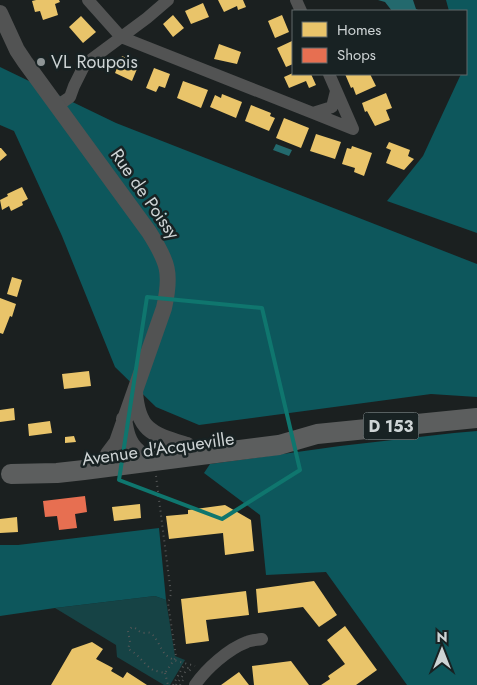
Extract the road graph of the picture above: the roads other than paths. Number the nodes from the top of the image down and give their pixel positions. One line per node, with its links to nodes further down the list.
1 (88, 0): 4 (street)
2 (168, 0): 4 (street)
3 (0, 13): 7 (street, Rue de Poissy)
4 (121, 38): 7 (street); 8 (street)
5 (328, 75): 6 (street)
6 (336, 91): 8 (street); 8 (street)
7 (57, 106): 9 (street, Rue de Poissy)
8 (314, 113)
9 (135, 392): 11 (street, Rue de Poissy); 12 (street)
10 (477, 418): 13 (main road, D 153)
11 (124, 419): 15 (street, Rue de Poissy); 16 (street)
12 (146, 427): 14 (street); 16 (street)
13 (317, 434): 14 (main road, Avenue d'Acqueville / D 153); 16 (main road, D 153)
14 (187, 445): 16 (main road, Avenue d'Acqueville / D 153)
15 (108, 454): 16 (main road, Avenue d'Acqueville / D 153); 17 (main road, Avenue d'Acqueville / D 153)
16 (148, 462): 17 (main road, D 153)
17 (5, 474)
18 (262, 639): 19 (street)
19 (195, 685)

